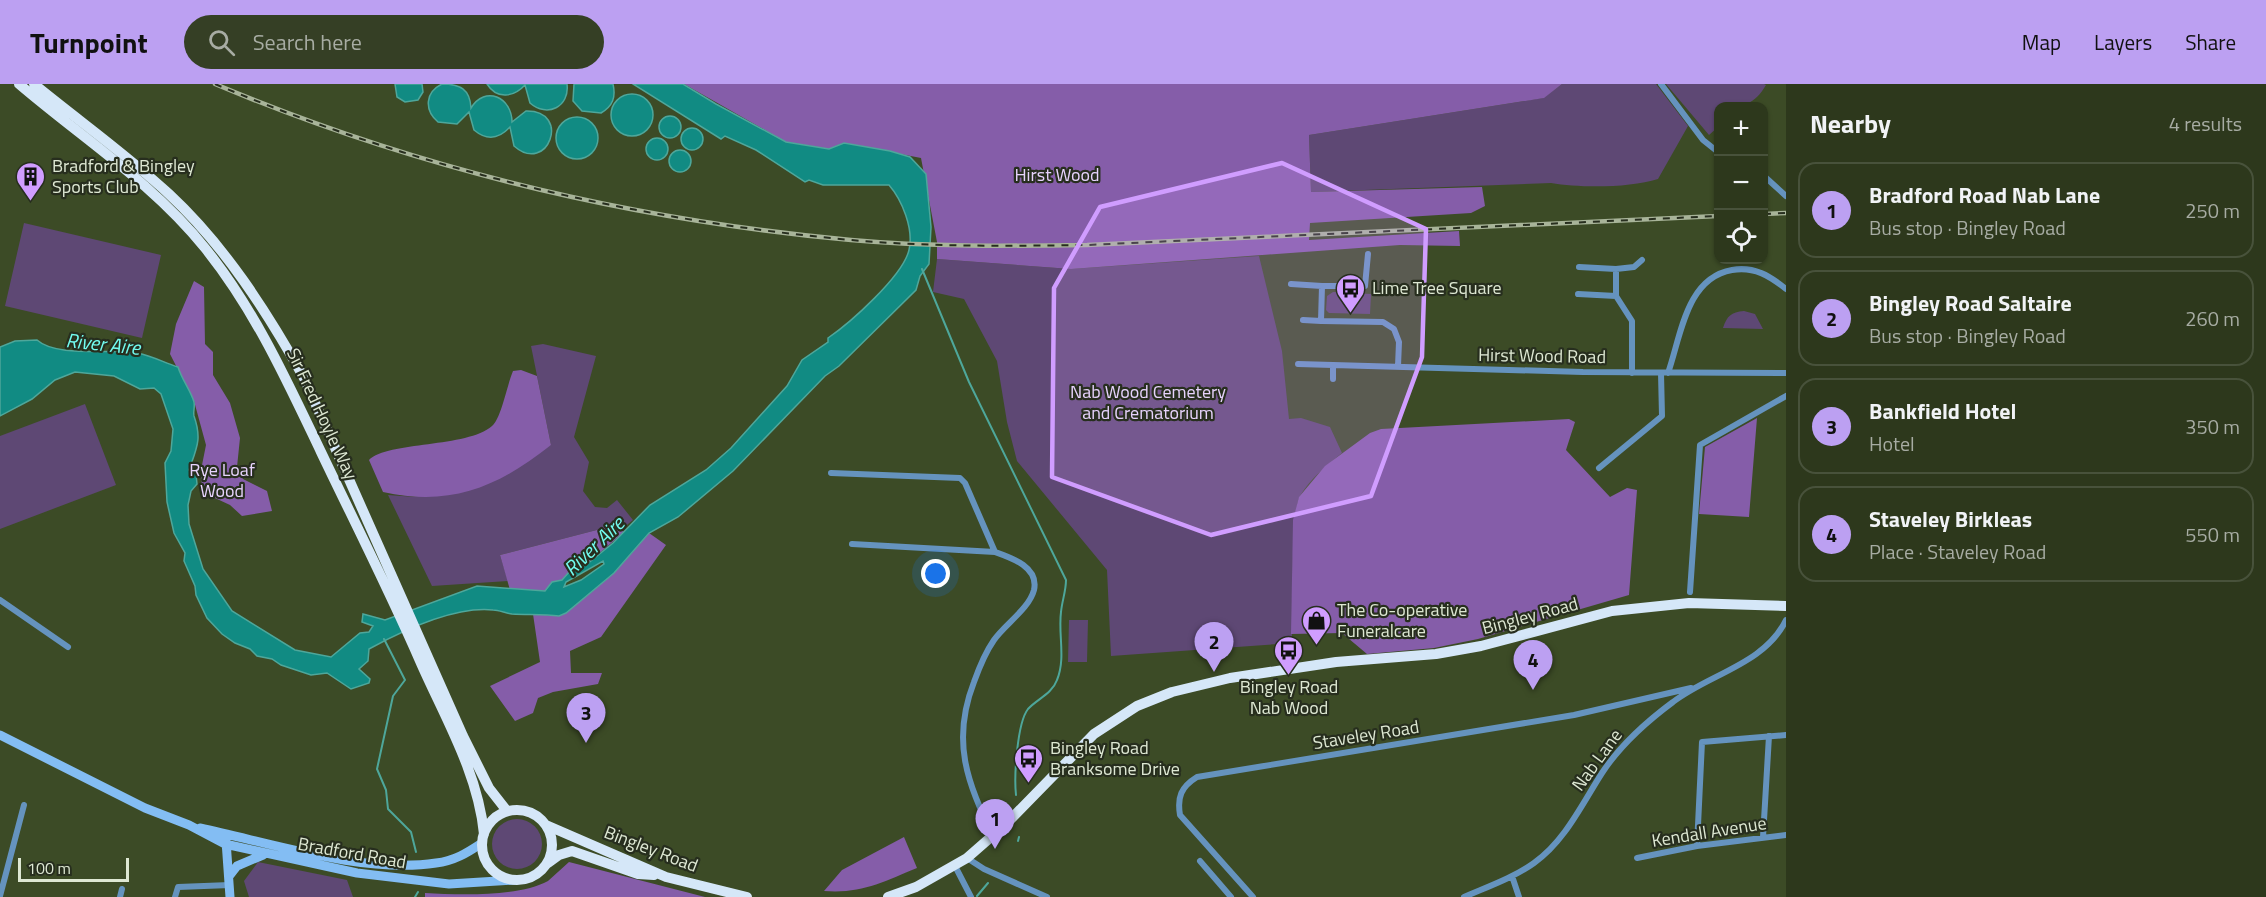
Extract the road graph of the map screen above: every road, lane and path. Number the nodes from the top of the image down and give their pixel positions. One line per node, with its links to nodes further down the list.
1 (19, 84): 39 (highway, Sir Fred Hoyle Way)
2 (34, 84): 39 (highway, Sir Fred Hoyle Way)
3 (1661, 84): 4 (street)
4 (1714, 148)
5 (1768, 180): 6 (street)
6 (1786, 196)
7 (1368, 254): 12 (street)
8 (1641, 260): 10 (street)
9 (1579, 267): 10 (street)
10 (1616, 269): 15 (street)
11 (1291, 284): 12 (street)
12 (1322, 286): 17 (street)
13 (1786, 289): 22 (street)
14 (1578, 294): 15 (street)
15 (1616, 296): 21 (street)
16 (1303, 320): 17 (street)
17 (1321, 321): 20 (street)
18 (1298, 364): 19 (street, Hirst Wood Road)
19 (1333, 366): 20 (street, Hirst Wood Road); 24 (street)
20 (1398, 366): 21 (street, Hirst Wood Road)
21 (1632, 373): 22 (street, Hirst Wood Road)
22 (1664, 373): 23 (street, Hirst Wood Road); 26 (street)
23 (1786, 373)
24 (1333, 379)
25 (1786, 396): 30 (street)
26 (1599, 468)
27 (831, 473): 29 (street)
28 (852, 544): 29 (street)
29 (995, 552): 46 (street)
30 (1690, 592)
31 (0, 600): 34 (street)
32 (1786, 606): 46 (highway, Bingley Road)
33 (1786, 620): 35 (street, Nab Lane)
34 (68, 647)
35 (1691, 688): 60 (street, Nab Lane); 74 (street, Staveley Road)
36 (0, 735): 42 (main road, Bradford Road)
37 (1786, 735): 38 (street)
38 (1769, 736): 47 (street); 50 (street)
39 (459, 738): 41 (highway, Sir Fred Hoyle Way); 48 (highway, Sir Fred Hoyle Way)
40 (24, 805): 65 (street)
41 (507, 811): 43 (highway); 48 (highway)
42 (189, 825): 44 (main road, Bradford Road); 49 (main road, Bradford Road)
43 (546, 825): 56 (highway); 61 (highway, Bingley Road)
44 (233, 834): 48 (main road, Bradford Road); 49 (main road); 51 (main road)
45 (1786, 835): 47 (street, Kendall Avenue)
46 (993, 837): 53 (highway, Bingley Road)
47 (1763, 837): 50 (street, Kendall Avenue)
48 (483, 838): 62 (highway)
49 (225, 844): 51 (main road, Bradford Road); 59 (main road)
50 (1697, 846): 54 (street, Kendall Avenue)
51 (238, 848): 52 (main road, Bradford Road); 57 (main road)
52 (266, 854): 57 (main road); 62 (main road, Bradford Road)
53 (968, 858): 58 (highway, Bingley Road); 72 (street)
54 (1637, 858)
55 (1200, 861): 73 (street)
56 (545, 865): 61 (highway); 62 (highway)
57 (237, 866): 59 (main road)
58 (955, 866): 70 (highway, Bingley Road); 71 (street)
59 (230, 875): 63 (main road)
60 (1512, 876): 75 (street, Nab Lane); 76 (street)
61 (666, 877): 69 (highway, Bingley Road)
62 (515, 880)
63 (230, 885): 67 (street); 68 (main road)
64 (122, 889): 66 (street)
65 (0, 896)
66 (120, 897)
67 (175, 897)
68 (230, 897)
69 (747, 897)
70 (888, 897)
71 (971, 897)
72 (1047, 897)
73 (1231, 897)
74 (1253, 897)
75 (1464, 897)
76 (1519, 897)

